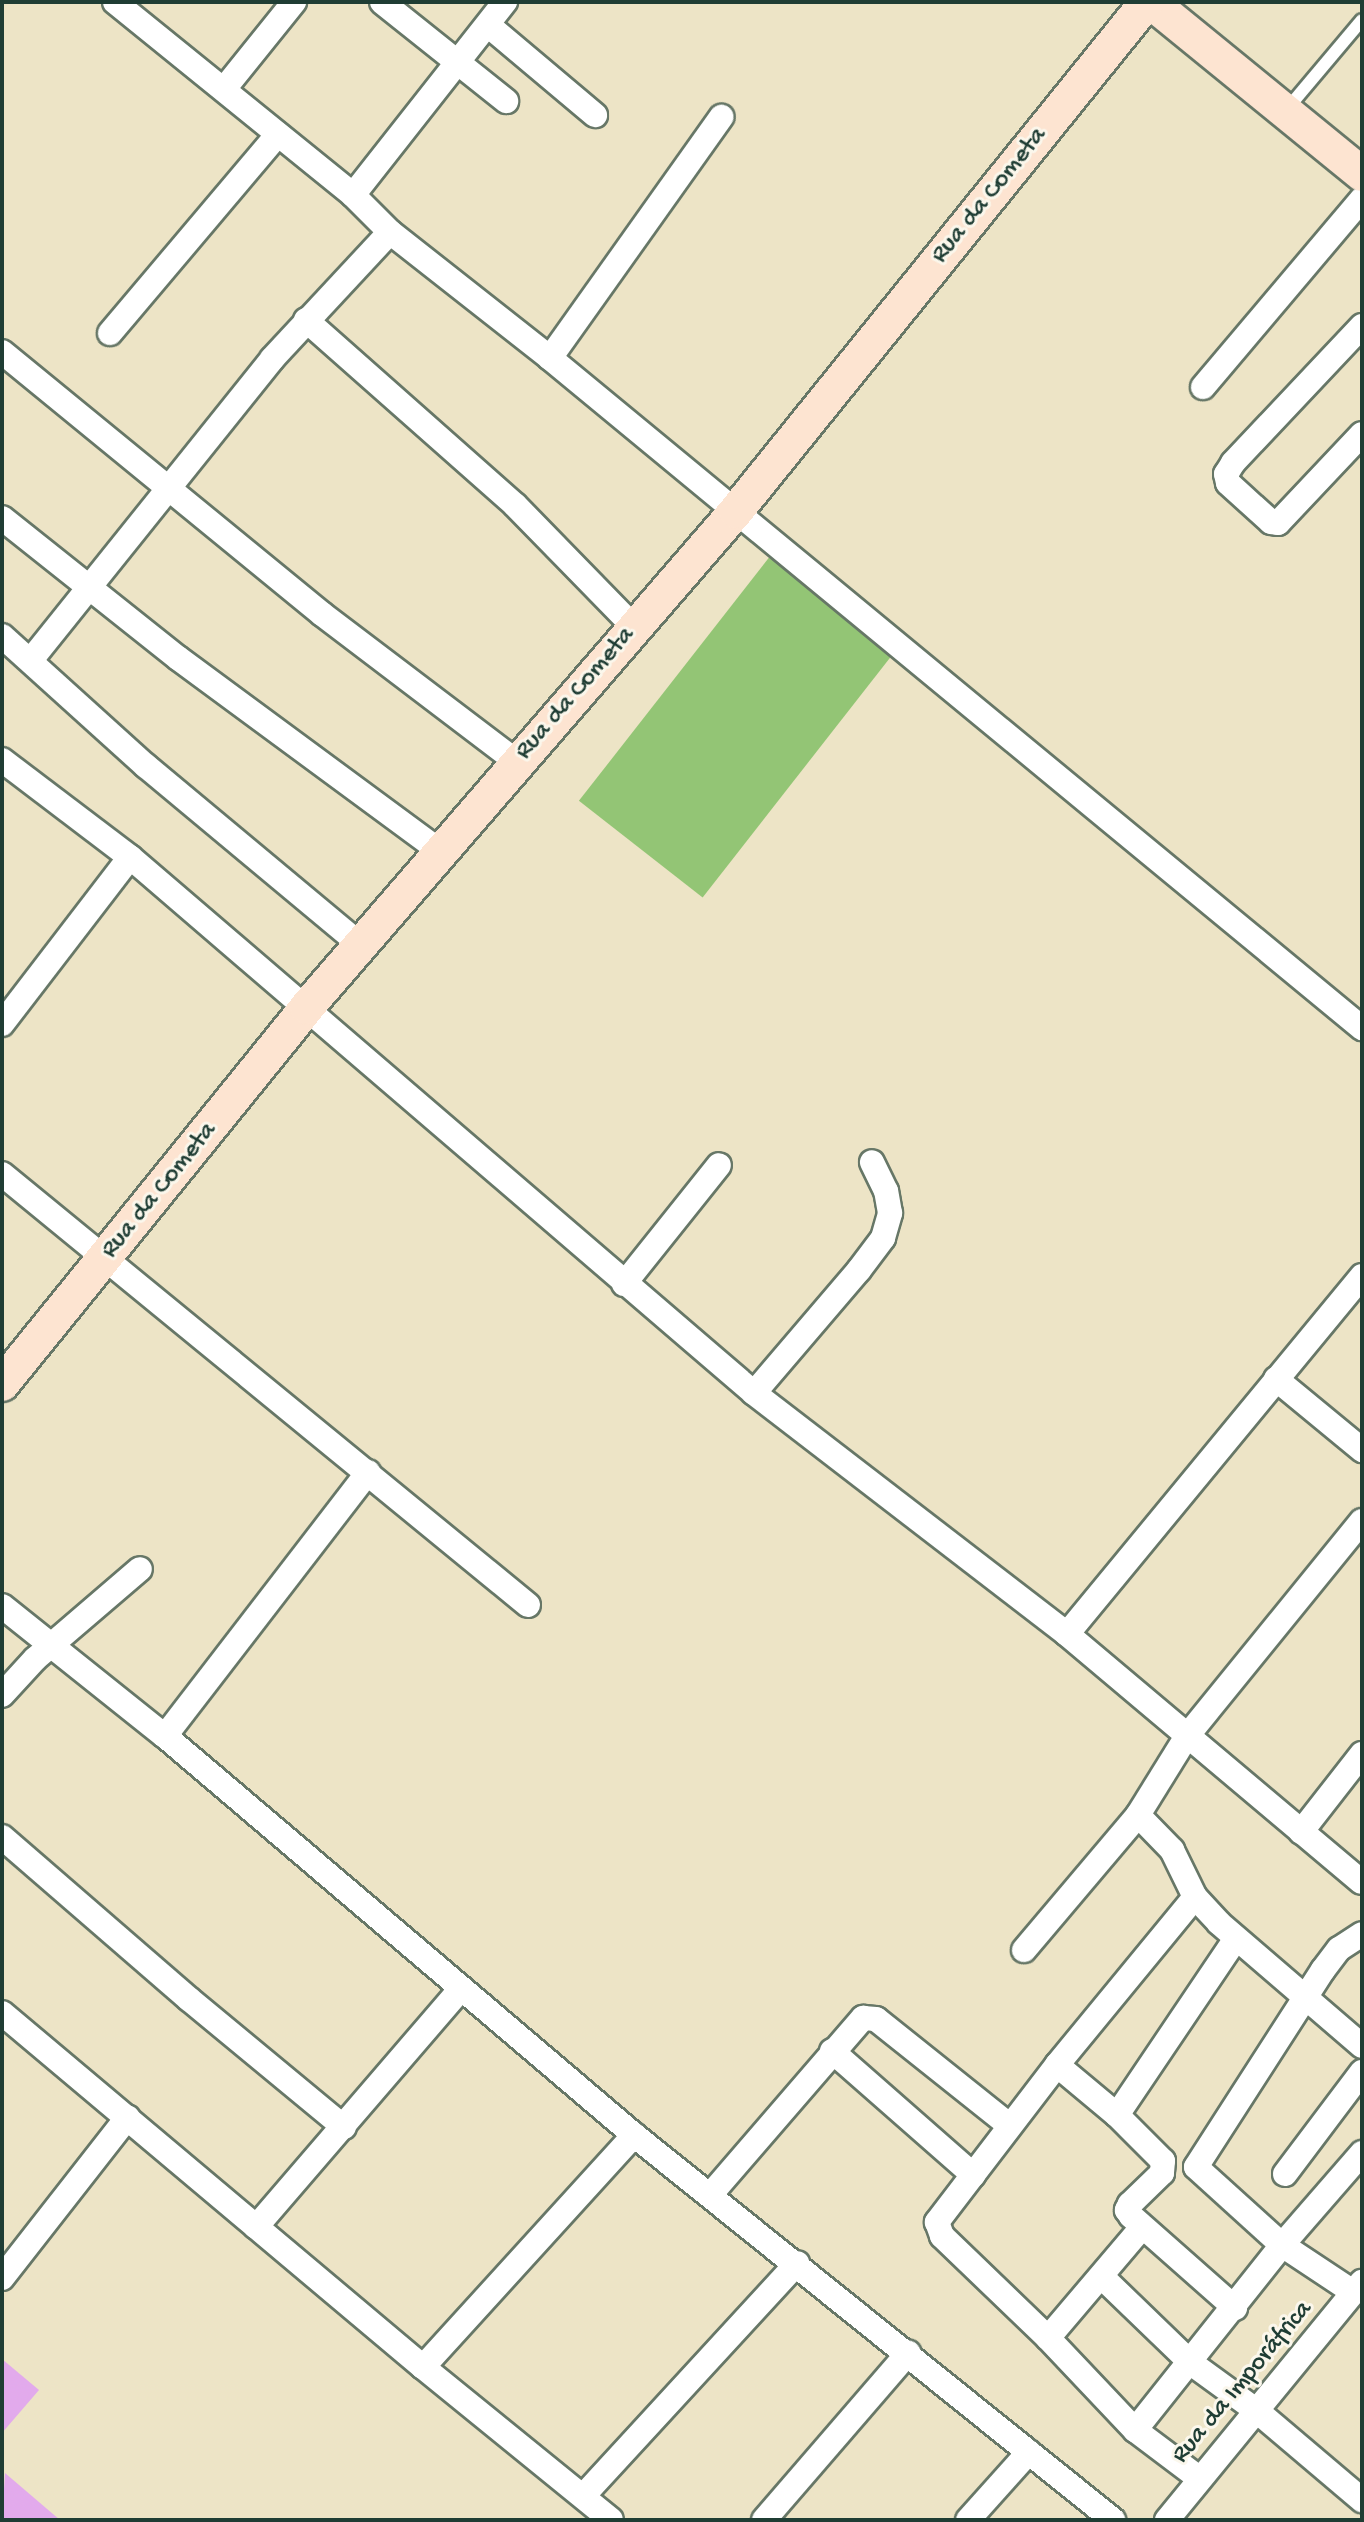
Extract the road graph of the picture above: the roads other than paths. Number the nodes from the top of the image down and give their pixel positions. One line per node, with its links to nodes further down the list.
1 (115, 2): 9 (street)
2 (294, 2): 9 (street)
3 (382, 2): 8 (street)
4 (505, 2): 7 (street)
5 (1149, 2): 11 (street); 27 (street, Rua da Cometa)
6 (1362, 20): 11 (lane)
7 (488, 25): 8 (street); 12 (street)
8 (456, 63): 10 (street); 16 (street)
9 (224, 89): 14 (street)
10 (506, 101)
11 (1285, 111): 15 (street)
12 (595, 115)
13 (721, 117): 23 (street)
14 (278, 134): 16 (street); 21 (street)
15 (1362, 174)
16 (353, 195): 18 (street)
17 (1362, 199): 24 (street)
18 (390, 232): 19 (street); 23 (street)
19 (306, 320): 26 (street); 30 (street)
20 (1362, 326): 25 (street)
21 (110, 333)
22 (2, 352): 26 (street)
23 (550, 358): 27 (street)
24 (1203, 387)
25 (1362, 434)
26 (169, 488): 29 (street); 34 (street)
27 (736, 511): 30 (street, Rua da Cometa); 40 (street)
28 (2, 518): 29 (street)
29 (91, 587): 32 (street); 35 (street)
30 (635, 628): 34 (street, Rua da Cometa)
31 (2, 636): 32 (street)
32 (31, 660): 37 (street)
33 (2, 760): 36 (street)
34 (517, 762): 35 (street, Rua da Cometa)
35 (440, 851): 37 (street, Rua da Cometa)
36 (130, 857): 38 (street); 39 (street)
37 (361, 945): 38 (street, Rua da Cometa)
38 (307, 1007): 44 (street, Rua da Cometa); 46 (street)
39 (2, 1024)
40 (1362, 1028)
41 (872, 1162): 49 (street)
42 (719, 1165): 46 (street)
43 (2, 1174): 44 (street)
44 (107, 1258): 48 (street, Rua da Cometa); 51 (street)
45 (1362, 1276): 47 (street)
46 (624, 1284): 49 (street)
47 (1276, 1379): 50 (street); 56 (street)
48 (2, 1384)
49 (754, 1393): 56 (street)
50 (1362, 1450)
51 (368, 1472): 54 (street); 59 (street)
52 (1362, 1521): 60 (street)
53 (140, 1569): 57 (street)
54 (528, 1605)
55 (2, 1606): 57 (street)
56 (1067, 1634): 60 (street)
57 (52, 1645): 58 (street); 59 (street)
58 (2, 1695)
59 (165, 1736): 70 (street)
60 (1187, 1736): 62 (street); 63 (street)
61 (1362, 1754): 63 (street)
62 (1138, 1815): 66 (street); 69 (street)
63 (1301, 1832): 65 (street)
64 (2, 1837): 80 (street)
65 (1362, 1882)
66 (1195, 1897): 68 (street); 75 (street)
67 (1362, 1934): 71 (street)
68 (1235, 1940): 71 (street); 77 (street)
69 (1024, 1950)
70 (461, 1989): 80 (street); 81 (street)
71 (1305, 1999): 73 (street); 88 (street)
72 (2, 2013): 78 (street)
73 (1362, 2046)
74 (832, 2051): 79 (street); 84 (street); 85 (street)
75 (1057, 2065): 77 (street); 79 (street)
76 (1362, 2072): 83 (street)
77 (1117, 2115): 87 (street)
78 (128, 2117): 86 (street); 91 (street)
79 (1010, 2126): 84 (street)
80 (344, 2127): 86 (street)
81 (634, 2135): 85 (street); 97 (street)
82 (1362, 2153): 88 (street)
83 (1285, 2174)
84 (973, 2175): 94 (street)
85 (711, 2194): 89 (street)
86 (256, 2227): 97 (street)
87 (1142, 2227): 90 (street); 93 (street)
88 (1282, 2245): 92 (street); 93 (street)
89 (797, 2263): 95 (street); 102 (street)
90 (1102, 2277): 94 (street); 96 (street)
91 (2, 2278)
92 (1358, 2287): 98 (street, Rua da Imporáfrica)
93 (1235, 2308): 96 (street)
94 (1048, 2338): 99 (street)
95 (908, 2353): 100 (street); 105 (street)
96 (1191, 2363): 98 (street); 99 (street)
97 (423, 2367): 102 (street)
98 (1257, 2411): 101 (street, Rua da Imporáfrica); 103 (street)
99 (1135, 2430): 101 (street)
100 (1029, 2452): 106 (street); 107 (street)
101 (1199, 2478): 108 (street, Rua da Imporáfrica)
102 (584, 2495): 104 (street)
103 (1362, 2500)
104 (611, 2520)
105 (764, 2520)
106 (968, 2520)
107 (1113, 2520)
108 (1167, 2520)

